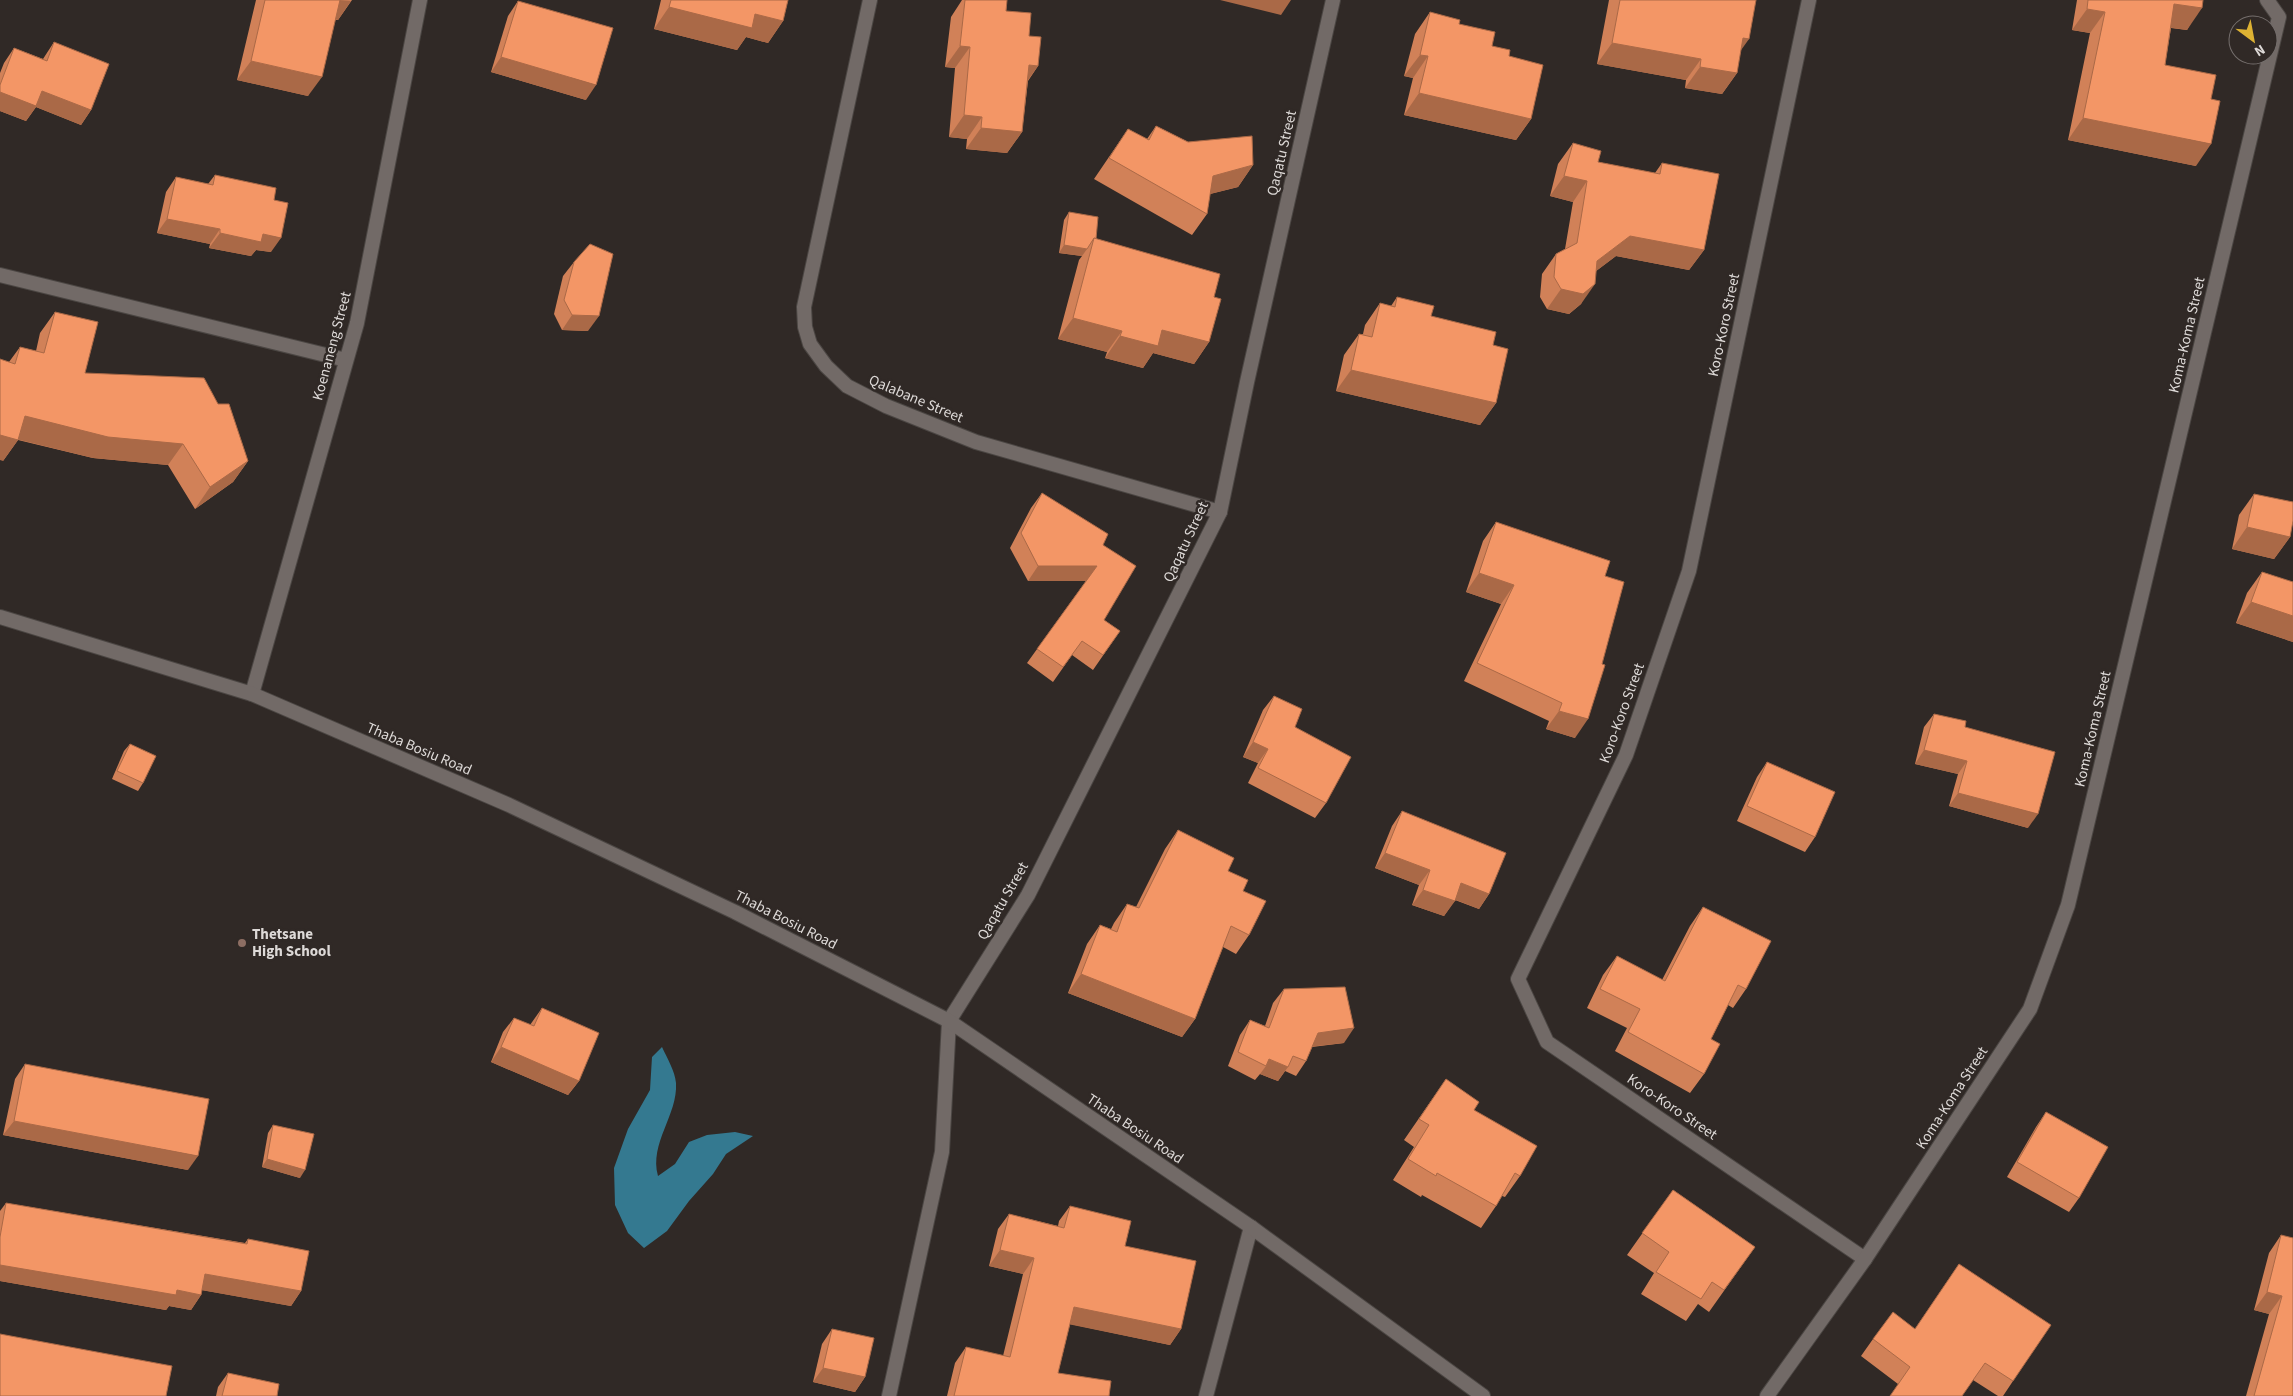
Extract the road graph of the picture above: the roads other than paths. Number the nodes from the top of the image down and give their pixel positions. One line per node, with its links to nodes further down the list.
1 (420, 0): 7 (street, Koenaneng Street)
2 (870, 0): 8 (street, Qalabane Street)
3 (1333, 0): 8 (street, Qaqatu Street)
4 (1809, 0): 13 (street, Koro-Koro Street)
5 (2267, 0): 13 (street, Koma-Koma Street)
6 (0, 275): 7 (street)
7 (346, 360): 10 (street, Koenaneng Street)
8 (1220, 512): 11 (street, Qaqatu Street)
9 (0, 617): 10 (street, Thaba Bosiu Road)
10 (252, 694): 11 (street, Thaba Bosiu Road)
11 (949, 1021): 12 (street, Thaba Bosiu Road); 14 (street)
12 (1251, 1228): 15 (street); 16 (street, Thaba Bosiu Road)
13 (1865, 1259): 17 (street, Koma-Koma Street)
14 (889, 1396)
15 (1206, 1396)
16 (1483, 1396)
17 (1767, 1396)

